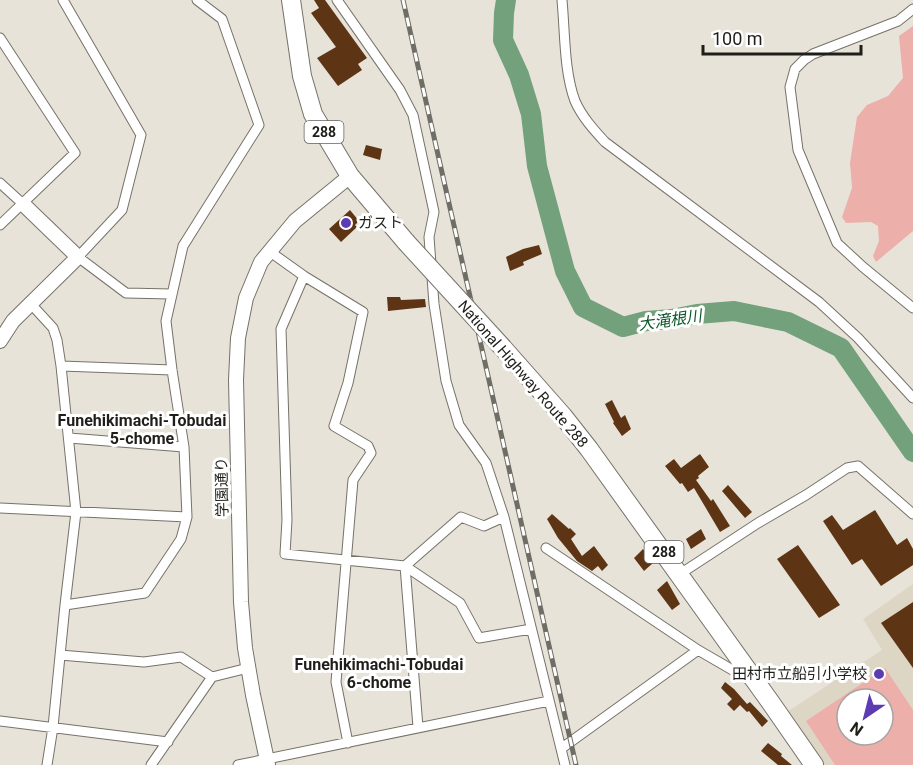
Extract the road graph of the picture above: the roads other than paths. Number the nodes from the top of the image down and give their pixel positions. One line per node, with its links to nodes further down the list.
1 (63, 0): 13 (street)
2 (197, 0): 15 (street)
3 (291, 0): 8 (highway, National Highway Route 288 / 288)
4 (337, 0): 28 (street)
5 (562, 0): 21 (street)
6 (913, 9): 17 (street)
7 (0, 38): 10 (street)
8 (350, 176): 12 (street, 学園通り); 32 (highway, National Highway Route 288 / 288, bridge)
9 (0, 183): 10 (street)
10 (22, 204): 11 (street); 13 (street)
11 (0, 225)
12 (269, 251): 14 (street); 37 (street, 学園通り)
13 (78, 257): 15 (street); 16 (street)
14 (304, 276): 30 (street); 30 (street)
15 (171, 294): 20 (street)
16 (31, 304): 18 (street); 19 (street)
17 (913, 308)
18 (0, 342)
19 (61, 366): 20 (street); 22 (street)
20 (172, 370): 23 (street)
21 (913, 398)
22 (69, 438): 23 (street); 25 (street)
23 (184, 447): 27 (street)
24 (0, 508): 25 (street)
25 (76, 512): 27 (street); 33 (street)
26 (913, 514): 32 (street)
27 (187, 517): 33 (street)
28 (504, 517): 31 (street); 34 (street)
29 (546, 548): 35 (street)
30 (346, 559): 31 (street); 45 (street)
31 (405, 566): 34 (street); 43 (street)
32 (680, 574): 39 (highway, National Highway Route 288 / 288)
33 (64, 605): 36 (street)
34 (531, 629): 40 (street)
35 (698, 650): 39 (street); 46 (street)
36 (60, 655): 38 (street); 42 (street)
37 (248, 668): 38 (street); 47 (street, 学園通り)
38 (212, 677): 44 (street)
39 (759, 685): 52 (highway, National Highway Route 288 / 288)
40 (549, 701): 43 (street); 46 (street)
41 (0, 721): 42 (street)
42 (53, 727): 44 (street); 48 (street)
43 (418, 727): 45 (street)
44 (168, 742): 49 (street)
45 (348, 742): 47 (street)
46 (562, 748): 51 (street)
47 (268, 762): 50 (street)
48 (47, 765)
49 (151, 765)
50 (238, 765)
51 (565, 765)
52 (814, 765)

